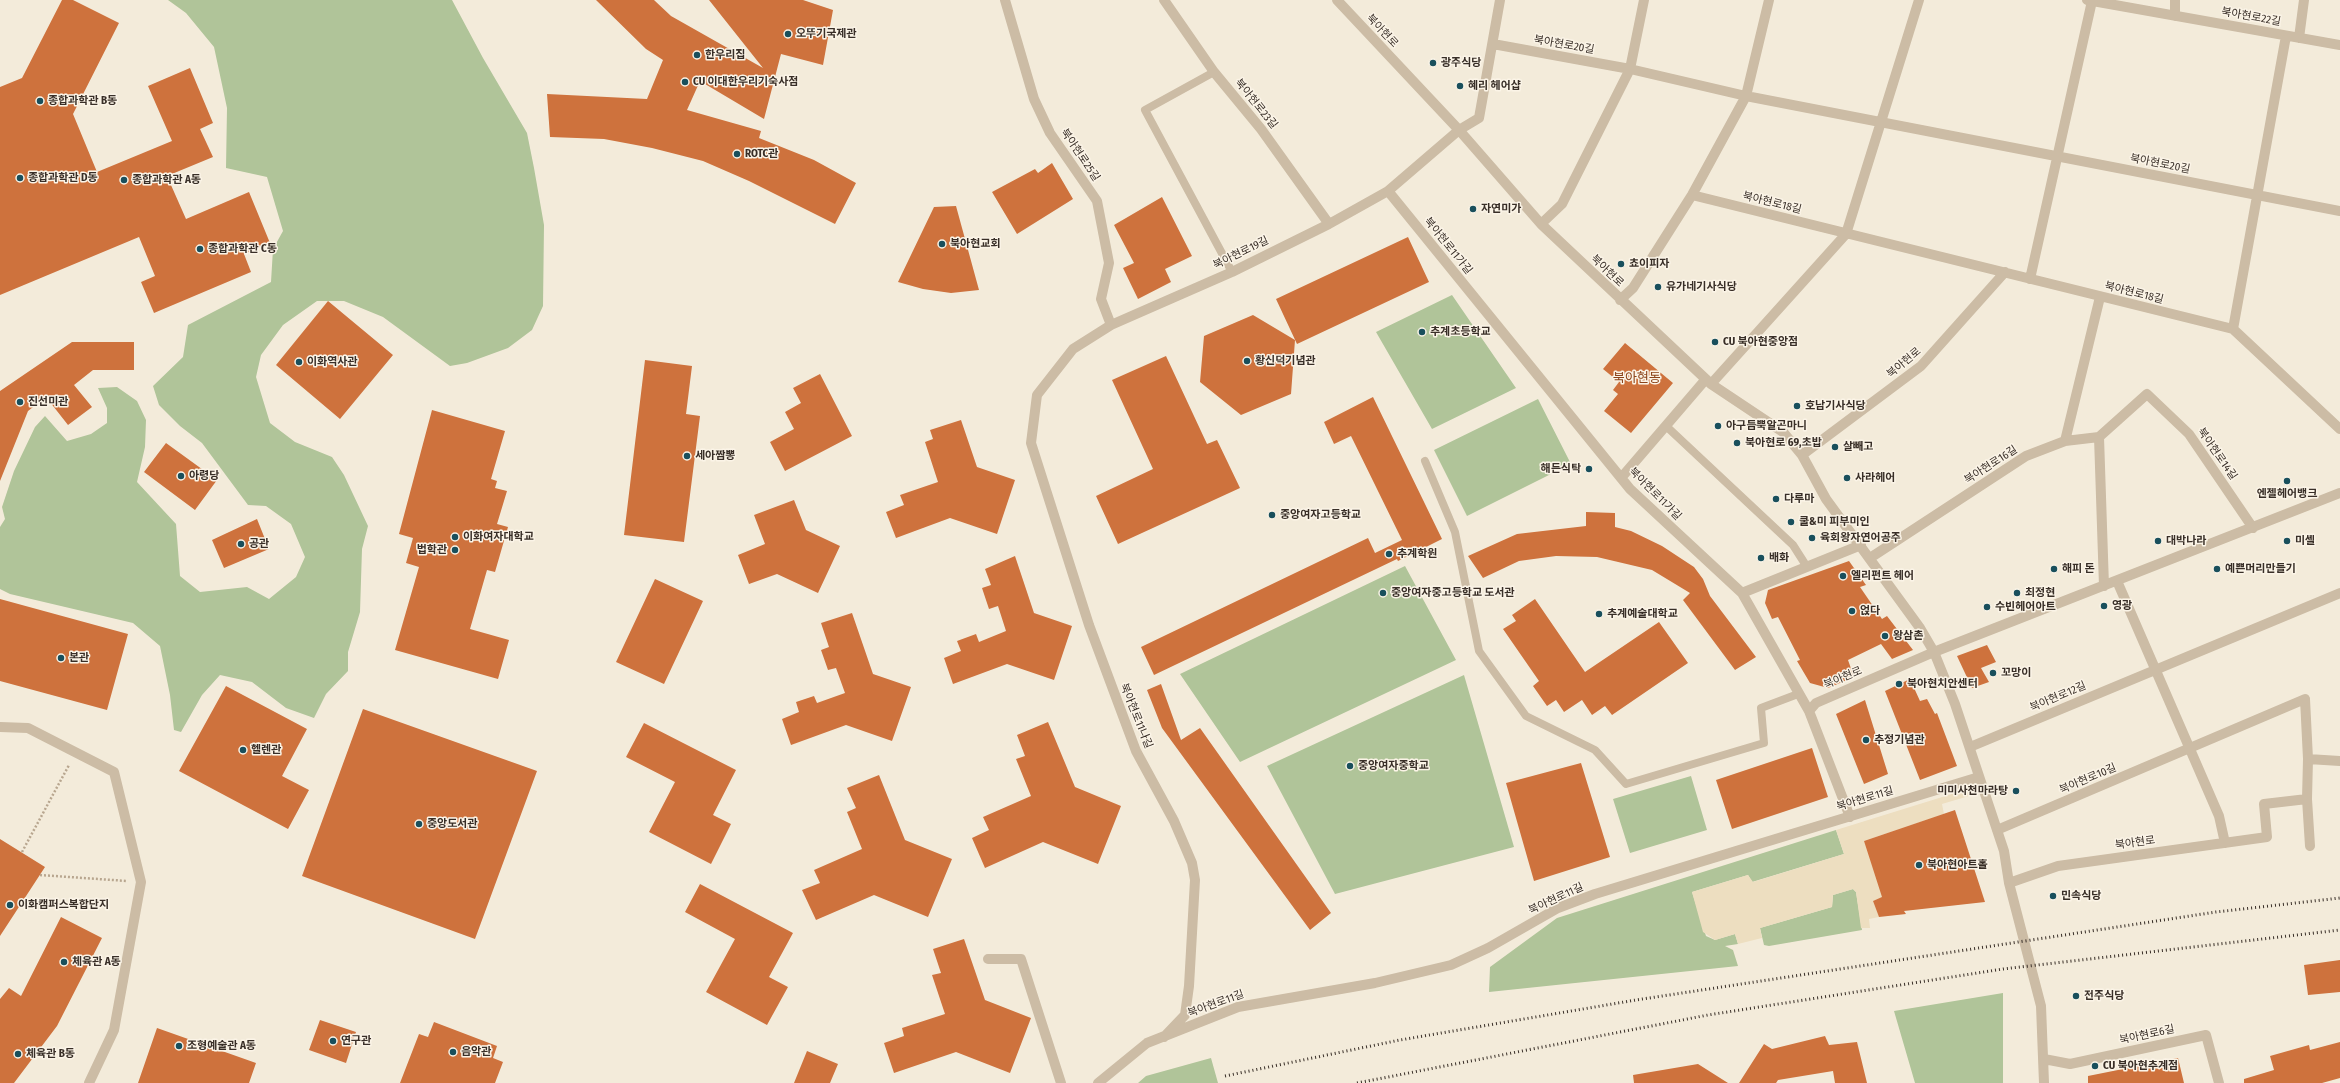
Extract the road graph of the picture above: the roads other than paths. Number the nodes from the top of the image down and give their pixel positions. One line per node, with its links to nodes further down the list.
1 (1005, 0): 34 (street, 북아현로25길)
2 (1164, 0): 17 (street, 북아현로23길)
3 (1337, 0): 20 (street, 북아현로)
4 (1500, 0): 14 (street)
5 (1644, 0): 16 (street)
6 (1769, 0): 18 (street)
7 (1919, 0): 19 (street)
8 (2089, 0): 11 (street, 북아현로22길); 21 (street)
9 (2175, 0): 11 (street)
10 (2304, 0): 13 (street)
11 (2175, 16): 12 (street, 북아현로22길)
12 (2286, 36): 13 (street, 북아현로22길); 24 (street)
13 (2299, 38): 15 (street, 북아현로22길)
14 (1493, 44): 16 (street, 북아현로20길); 20 (street)
15 (2340, 45)
16 (1630, 69): 18 (street, 북아현로20길); 27 (street)
17 (1214, 72): 26 (street, 북아현로23길); 29 (lane)
18 (1746, 96): 19 (street, 북아현로20길); 23 (street)
19 (1881, 122): 21 (street, 북아현로20길); 28 (street)
20 (1459, 130): 22 (street, 북아현로19길); 27 (street, 북아현로)
21 (2057, 156): 24 (street, 북아현로20길); 31 (street)
22 (1388, 191): 26 (street, 북아현로19길); 44 (street, 북아현로11가길)
23 (1692, 195): 28 (street, 북아현로18길); 33 (street)
24 (2258, 195): 25 (street, 북아현로20길); 35 (street)
25 (2340, 211)
26 (1329, 224): 29 (street, 북아현로19길)
27 (1541, 224): 33 (street, 북아현로)
28 (1846, 234): 30 (street, 북아현로18길); 36 (street)
29 (1232, 272): 34 (street, 북아현로19길)
30 (2005, 272): 31 (street, 북아현로18길); 42 (street, 북아현로)
31 (2030, 279): 32 (street, 북아현로18길)
32 (2100, 297): 35 (street, 북아현로18길); 41 (street)
33 (1620, 300): 36 (street, 북아현로)
34 (1111, 325): 37 (street, 북아현로19길)
35 (2233, 329): 39 (street, 북아현로18길)
36 (1708, 381): 38 (street); 42 (street, 북아현로)
37 (1037, 395): 71 (street, 북아현로11나길)
38 (1666, 426): 44 (street); 49 (lane)
39 (2340, 429)
40 (2099, 437): 41 (street); 46 (street, 북아현로14길); 51 (street)
41 (2065, 441): 48 (street, 북아현로16길)
42 (1802, 455): 47 (street, 북아현로)
43 (1425, 461): 56 (lane)
44 (1621, 478): 52 (street, 북아현로11가길)
45 (2340, 493): 46 (street)
46 (2253, 528): 50 (street)
47 (1861, 545): 48 (street, 북아현로); 49 (street)
48 (1870, 558): 54 (street, 북아현로)
49 (1807, 567): 52 (street)
50 (2117, 581): 51 (street); 55 (street)
51 (2104, 586): 54 (street)
52 (1742, 593): 56 (street, 북아현로11가길)
53 (2340, 593): 55 (street, 북아현로12길)
54 (1934, 652): 57 (street, 북아현로); 59 (street, 북아현로)
55 (2156, 670): 59 (street, 북아현로12길); 60 (street)
56 (1798, 694): 57 (street, 북아현로11가길)
57 (1809, 711): 65 (street, 북아현로11가길)
58 (0, 727): 73 (street)
59 (1970, 747): 63 (street, 북아현로)
60 (2188, 749): 61 (street, 북아현로10길); 66 (street, 북아현로10길); 67 (street)
61 (2308, 758): 62 (street); 64 (street, 북아현로10길)
62 (2340, 761)
63 (1978, 777): 65 (street, 북아현로11길); 66 (street, 북아현로)
64 (2307, 799): 67 (street, 북아현로); 68 (street, 북아현로10길)
65 (1850, 817): 71 (street, 북아현로11길)
66 (1997, 830): 69 (street, 북아현로)
67 (2225, 843): 69 (street, 북아현로)
68 (2310, 846)
69 (2009, 883): 72 (street, 북아현로)
70 (988, 959): 74 (street)
71 (1164, 1037): 75 (street, 북아현로11길)
72 (2044, 1059): 76 (street, 북아현로); 77 (street, 북아현로6길)
73 (89, 1083)
74 (1061, 1083)
75 (1098, 1083)
76 (2044, 1083)
77 (2219, 1083)

